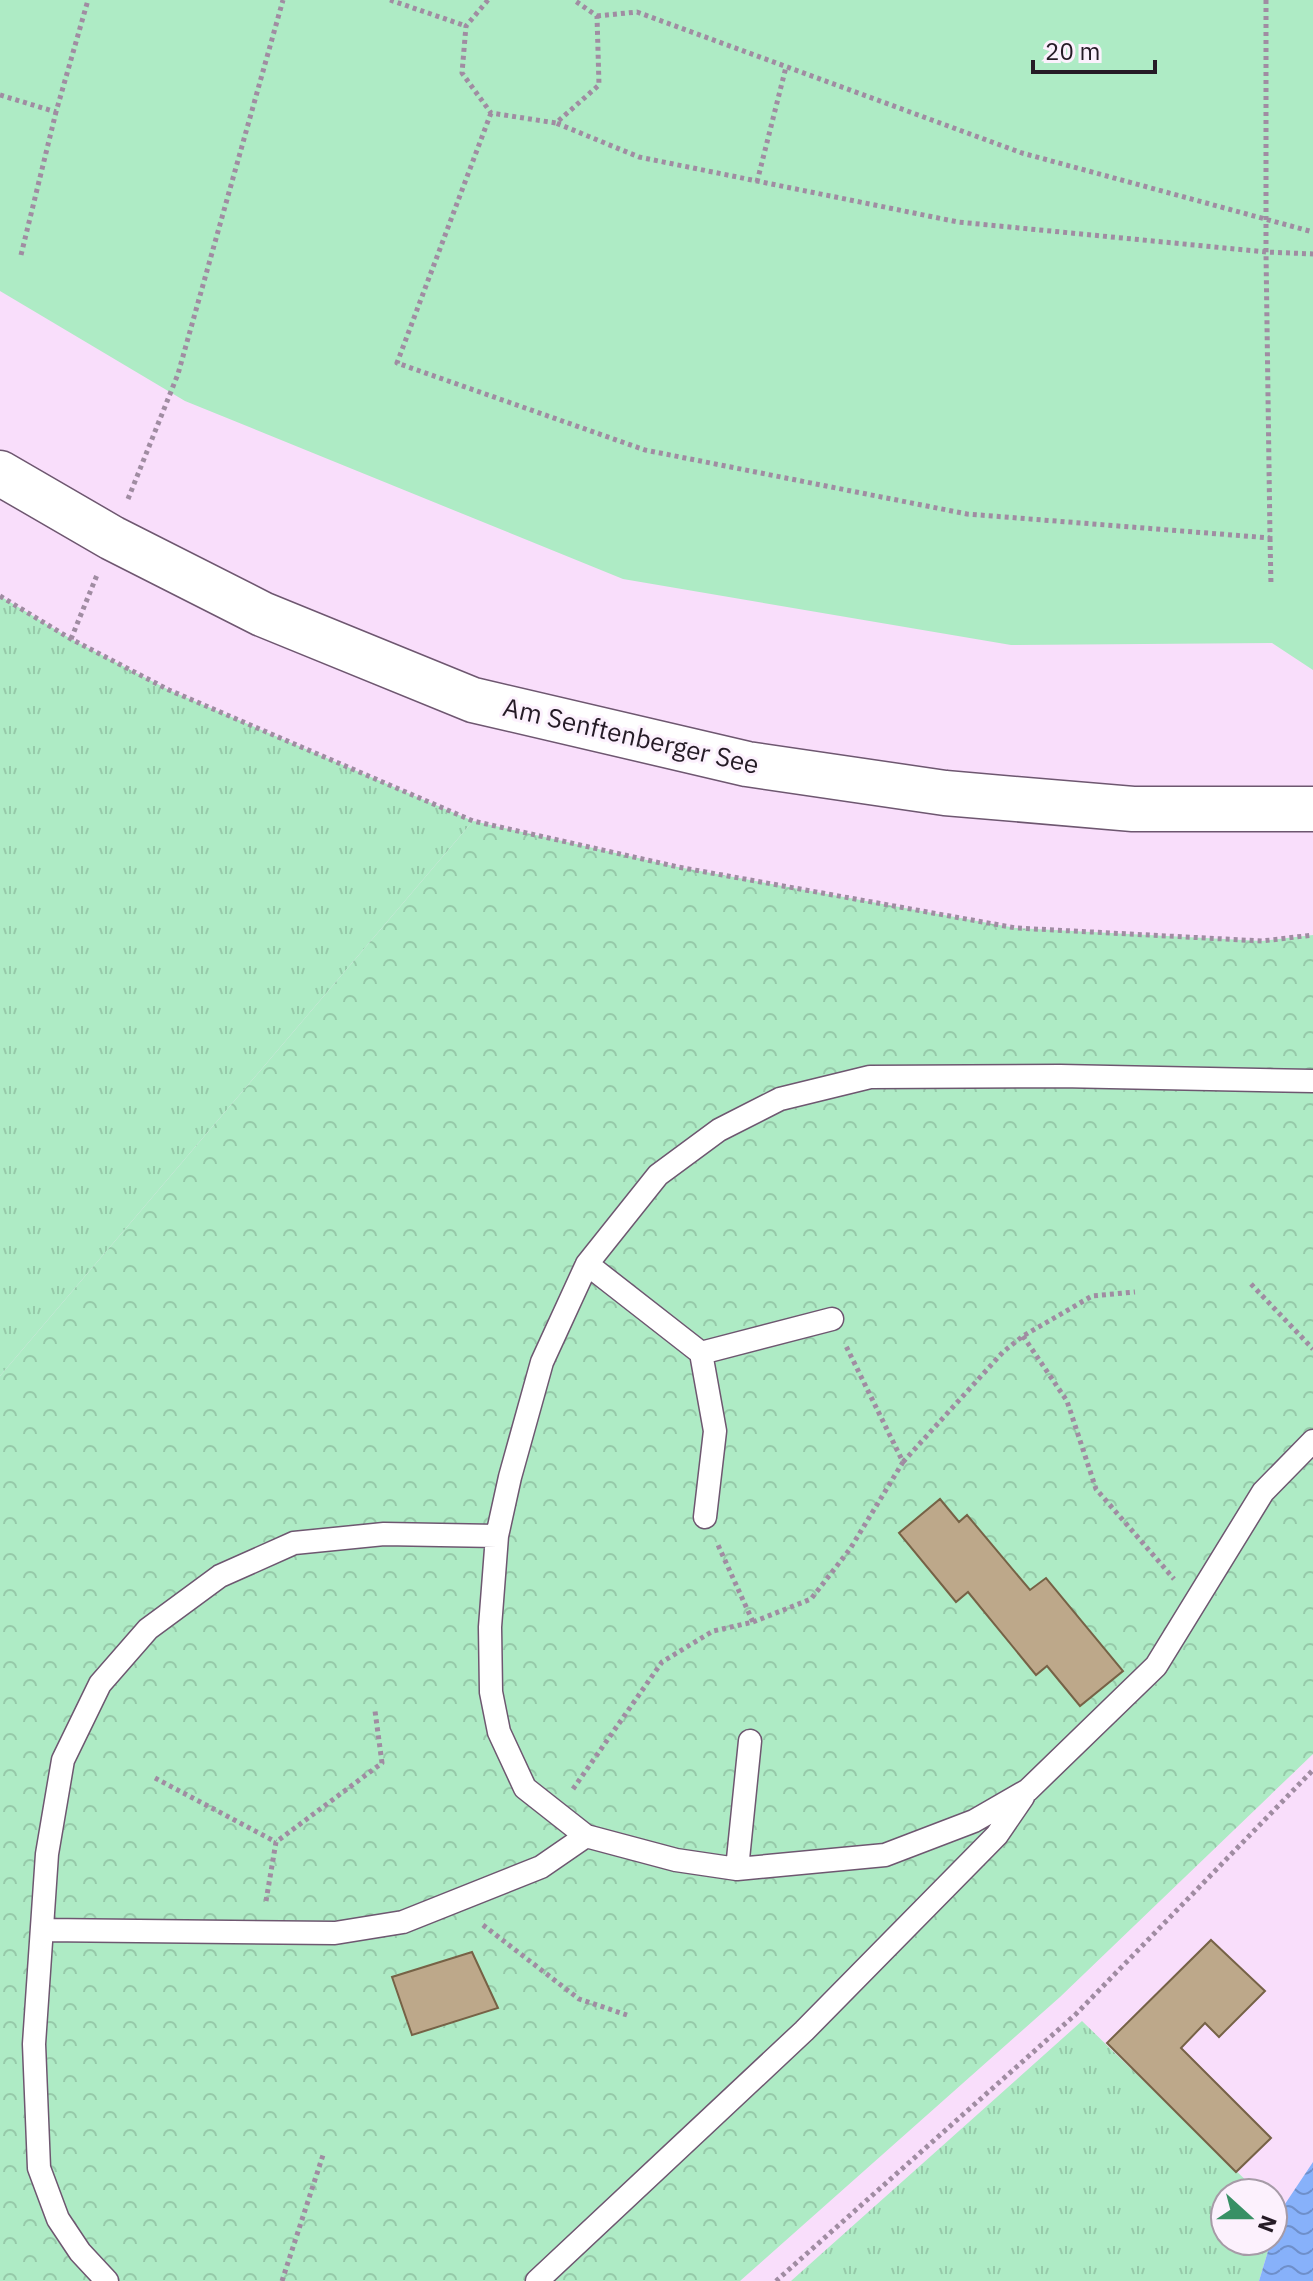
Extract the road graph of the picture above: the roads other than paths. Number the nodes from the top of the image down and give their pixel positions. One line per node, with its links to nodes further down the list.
1 (0, 473): 2 (street, Am Senftenberger See)
2 (1313, 809)
3 (1313, 1081): 4 (lane)
4 (587, 1264): 6 (lane); 9 (lane)
5 (832, 1319): 6 (lane)
6 (701, 1353): 8 (lane)
7 (1313, 1441): 11 (lane)
8 (705, 1517)
9 (497, 1536): 12 (lane); 14 (lane)
10 (750, 1741): 13 (lane)
11 (1028, 1790): 13 (lane); 16 (lane)
12 (586, 1836): 13 (lane); 14 (lane)
13 (737, 1869)
14 (44, 1930): 15 (lane)
15 (107, 2281)
16 (537, 2281)

